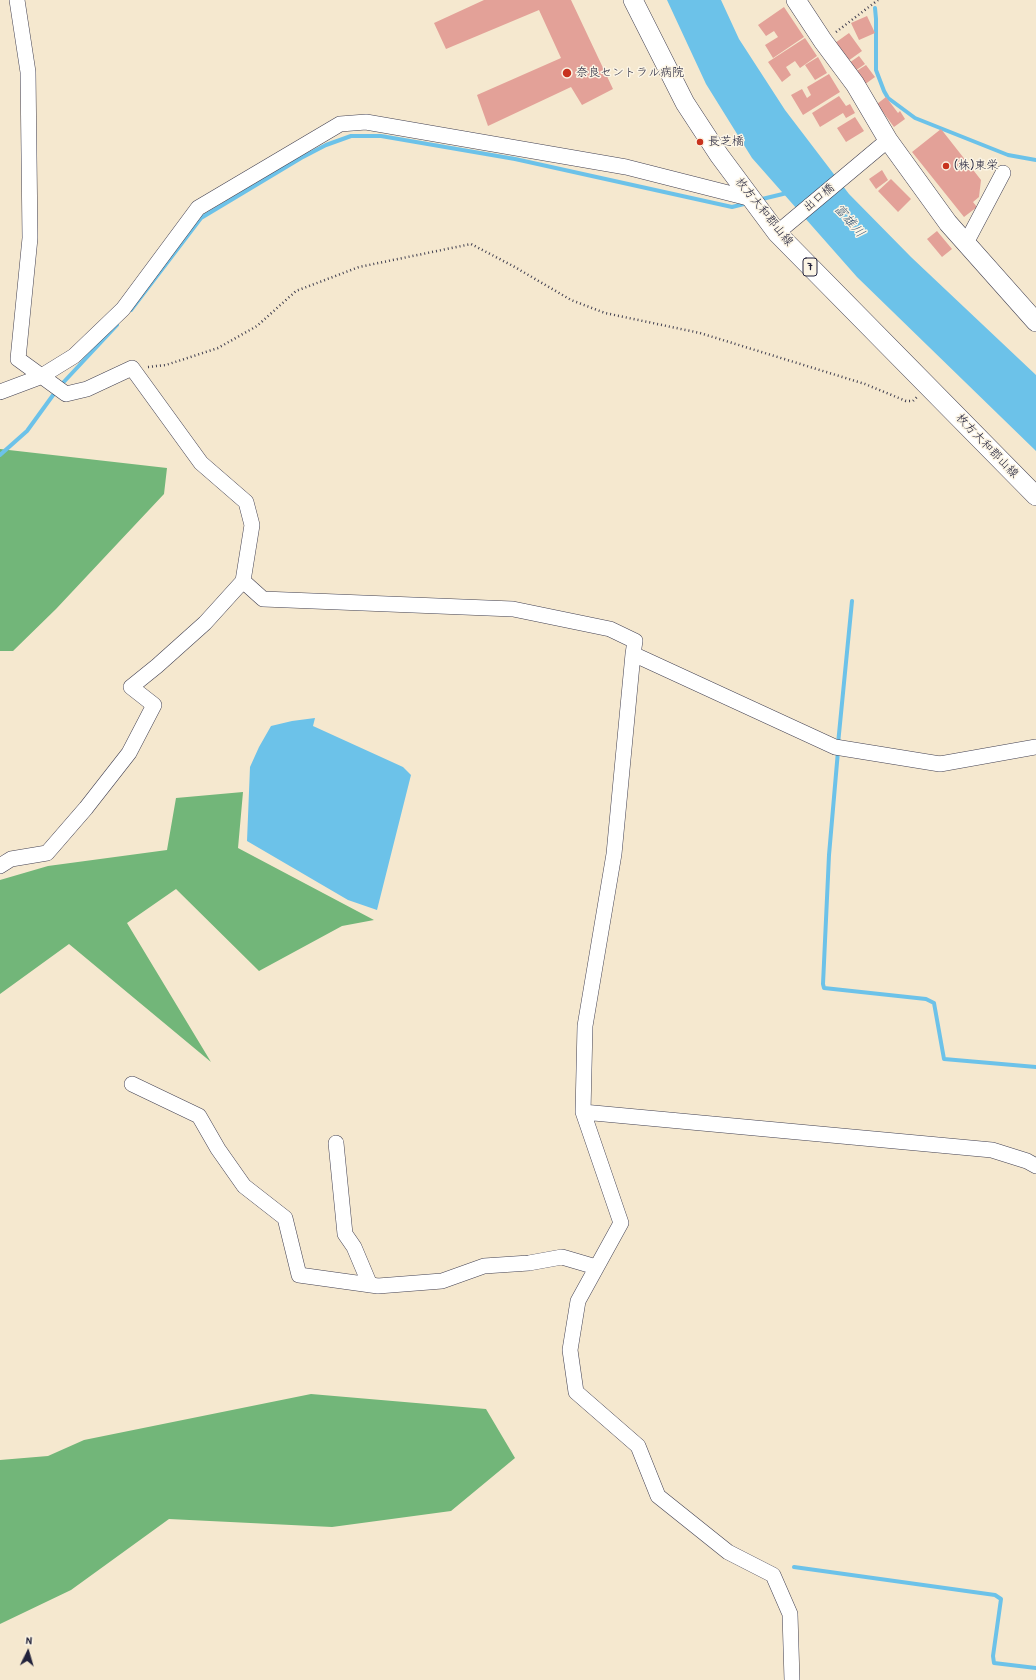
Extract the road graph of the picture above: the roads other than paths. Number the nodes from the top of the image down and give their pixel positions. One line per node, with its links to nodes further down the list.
1 (17, 0): 10 (street)
2 (633, 0): 6 (main road, 枚方大和郡山線 / 7)
3 (796, 0): 4 (main road)
4 (888, 140): 7 (street, 出口橋); 8 (main road)
5 (1003, 173): 8 (street)
6 (752, 198): 7 (main road, 枚方大和郡山線 / 7); 10 (street)
7 (783, 228): 12 (main road, 枚方大和郡山線 / 7)
8 (966, 243): 9 (main road)
9 (1036, 322)
10 (40, 377): 11 (street); 13 (street)
11 (0, 392)
12 (1036, 496)
13 (243, 581): 14 (street); 16 (street)
14 (633, 654): 15 (street); 18 (street)
15 (1036, 747)
16 (0, 866)
17 (132, 1084): 22 (street)
18 (583, 1112): 20 (street); 21 (street)
19 (336, 1143): 22 (street)
20 (1036, 1166)
21 (596, 1267): 22 (street); 23 (street)
22 (370, 1285)
23 (792, 1680)

